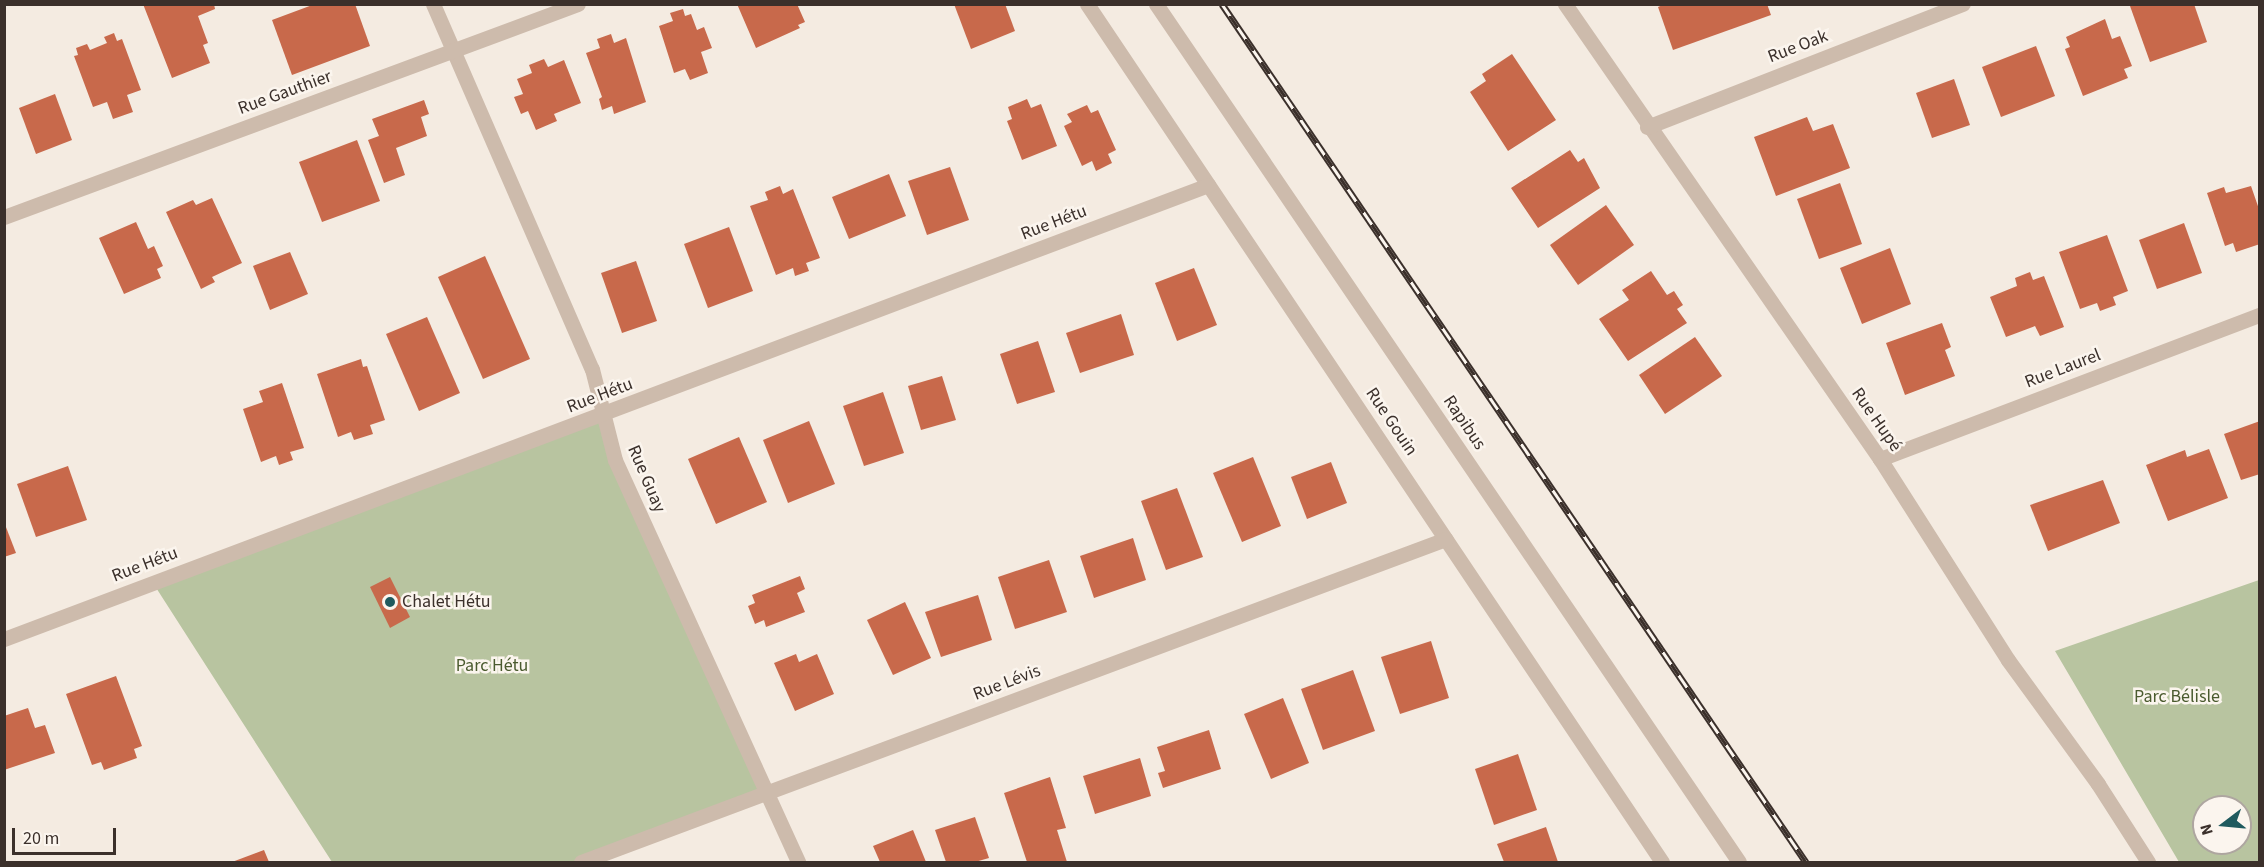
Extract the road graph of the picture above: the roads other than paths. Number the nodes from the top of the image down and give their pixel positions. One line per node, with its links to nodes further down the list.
1 (433, 4): 7 (street, Rue Guay)
2 (578, 4): 7 (street, Rue Gauthier)
3 (1087, 4): 9 (street, Rue Gouin)
4 (1156, 4): 20 (street, Rapibus)
5 (1565, 4): 8 (street, Rue Hupé)
6 (1962, 4): 8 (street, Rue Oak)
7 (454, 51): 10 (street, Rue Gauthier); 12 (street, Rue Guay)
8 (1647, 127): 13 (street, Rue Hupé)
9 (1208, 185): 12 (street, Rue Hétu); 14 (street, Rue Gouin)
10 (4, 218)
11 (2259, 315): 13 (street, Rue Laurel)
12 (604, 416): 15 (street, Rue Hétu); 16 (street, Rue Guay)
13 (1880, 459): 21 (street, Rue Hupé)
14 (1446, 539): 16 (street, Rue Lévis); 19 (street, Rue Gouin)
15 (4, 639)
16 (768, 793): 17 (street, Rue Lévis); 18 (street, Rue Guay)
17 (581, 862)
18 (798, 862)
19 (1662, 862)
20 (1739, 862)
21 (2148, 862)

